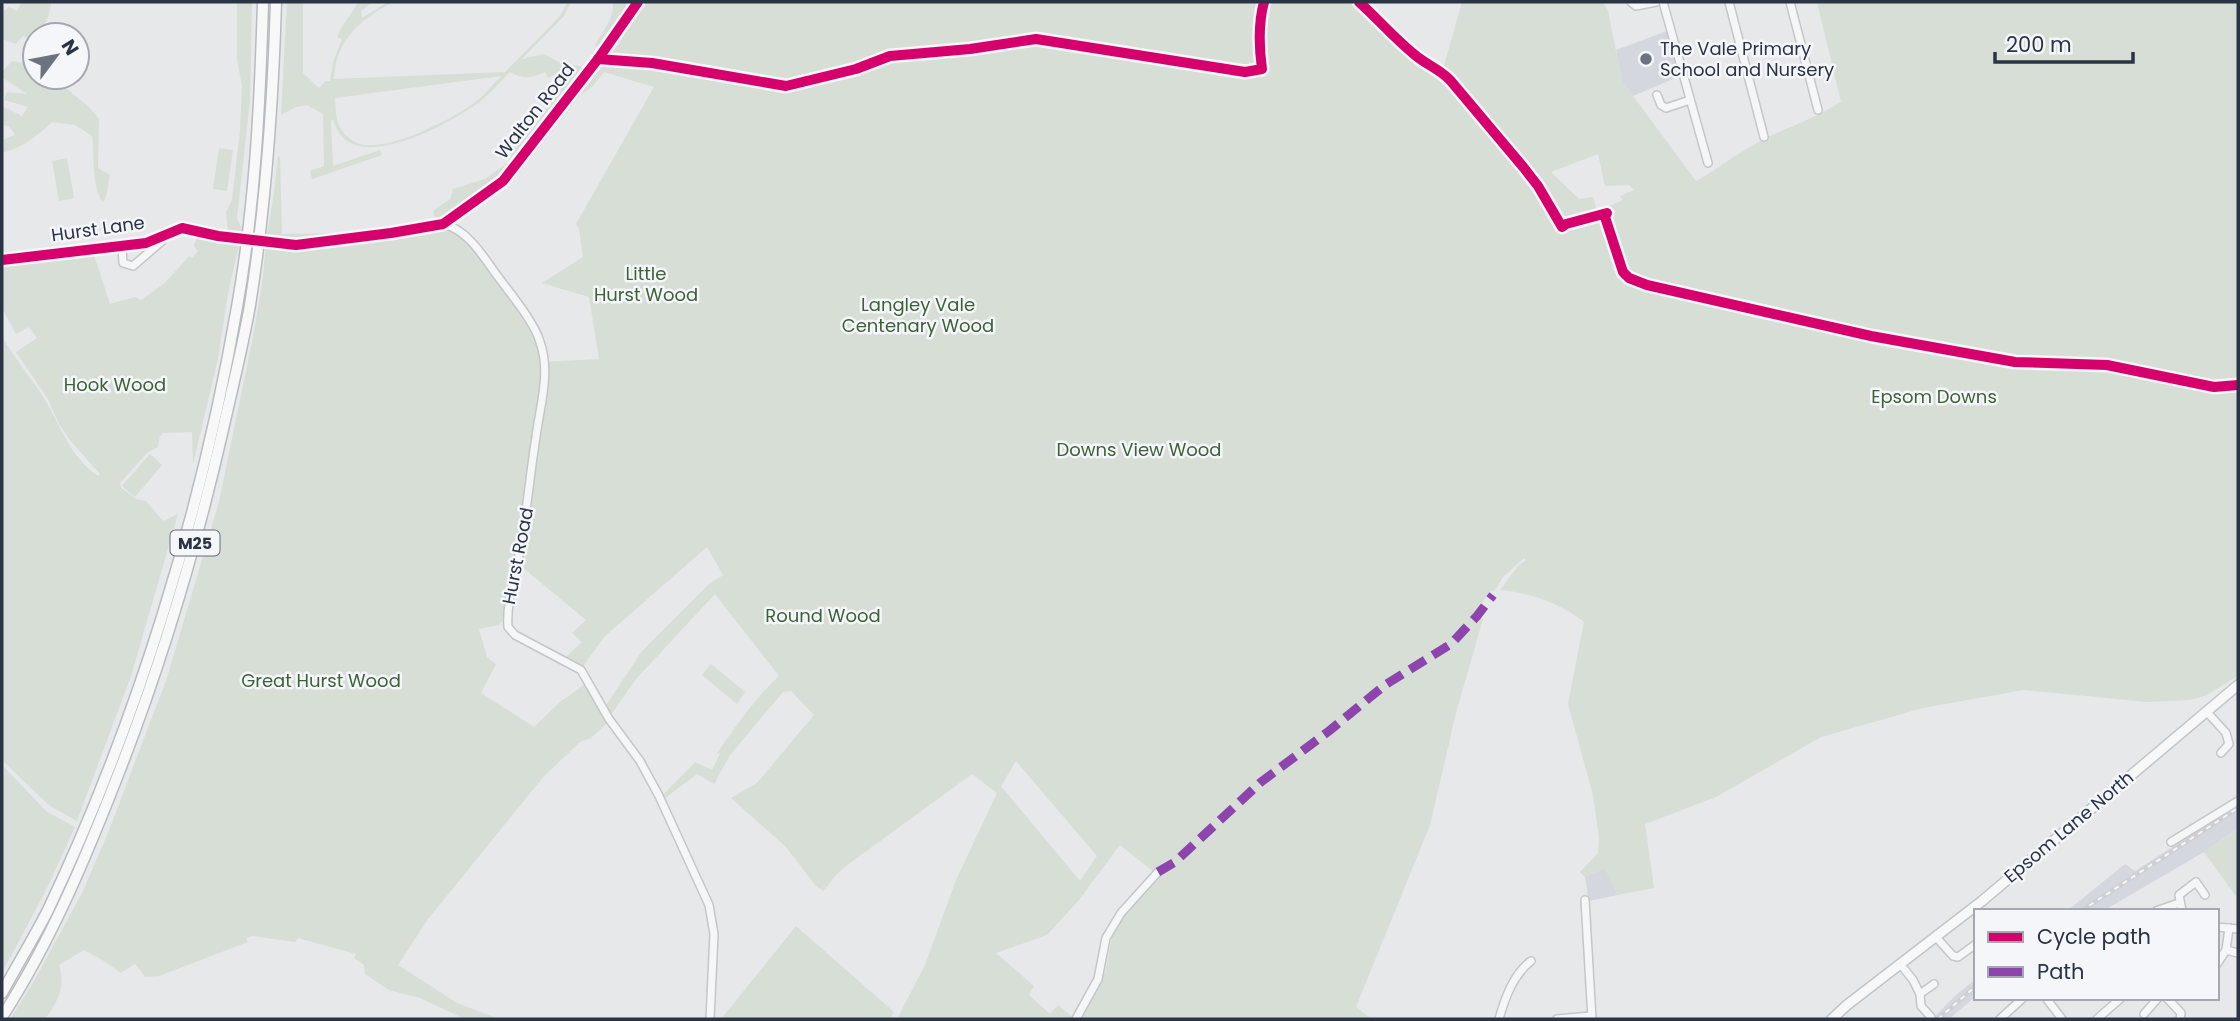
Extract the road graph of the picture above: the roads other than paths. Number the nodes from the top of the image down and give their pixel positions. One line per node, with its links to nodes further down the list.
1 (263, 2): 42 (highway, M25)
2 (276, 2): 50 (highway, M25)
3 (638, 2): 14 (street, Walton Road)
4 (1656, 2): 8 (street)
5 (1663, 2): 10 (street)
6 (1730, 2): 12 (street)
7 (1790, 2): 11 (street)
8 (1634, 7)
9 (1657, 95): 10 (street)
10 (1690, 100): 13 (street)
11 (1818, 110)
12 (1763, 137)
13 (1708, 163)
14 (457, 216): 15 (street, Walton Road); 16 (street)
15 (443, 224): 16 (street); 19 (street)
16 (459, 229): 54 (street, Hurst Road)
17 (166, 234): 18 (street, Hurst Lane); 20 (street, Hurst Lane); 20 (street)
18 (240, 239)
19 (265, 242)
20 (121, 246): 21 (street, Hurst Lane)
21 (2, 260)
22 (2238, 685): 23 (main road, Epsom Lane North)
23 (2207, 712): 24 (street); 34 (main road, Epsom Lane North)
24 (2221, 753)
25 (2238, 801): 26 (street)
26 (2171, 842)
27 (1158, 872): 55 (street)
28 (2206, 895): 30 (street)
29 (1585, 900): 52 (street)
30 (2181, 907)
31 (2219, 927): 32 (street)
32 (2229, 928): 33 (street); 36 (street)
33 (2238, 929)
34 (1936, 937): 35 (street); 40 (main road, Epsom Lane North)
35 (1974, 945)
36 (2226, 950): 37 (street); 39 (street)
37 (2238, 953)
38 (1531, 961): 56 (street)
39 (2219, 961)
40 (1901, 965): 43 (street); 58 (main road, Epsom Lane North)
41 (1934, 984): 43 (street)
42 (2, 993)
43 (1920, 994): 51 (street)
44 (2021, 1000): 53 (street)
45 (2048, 1000): 59 (street)
46 (2117, 1000): 60 (street)
47 (2156, 1000): 49 (street)
48 (2169, 1000): 61 (street)
49 (2144, 1014)
50 (2, 1017)
51 (1931, 1017)
52 (1591, 1018): 57 (street)
53 (2002, 1018)
54 (710, 1019)
55 (1076, 1019)
56 (1499, 1019)
57 (1558, 1019)
58 (1832, 1019)
59 (2062, 1019)
60 (2097, 1019)
61 (2180, 1019)

